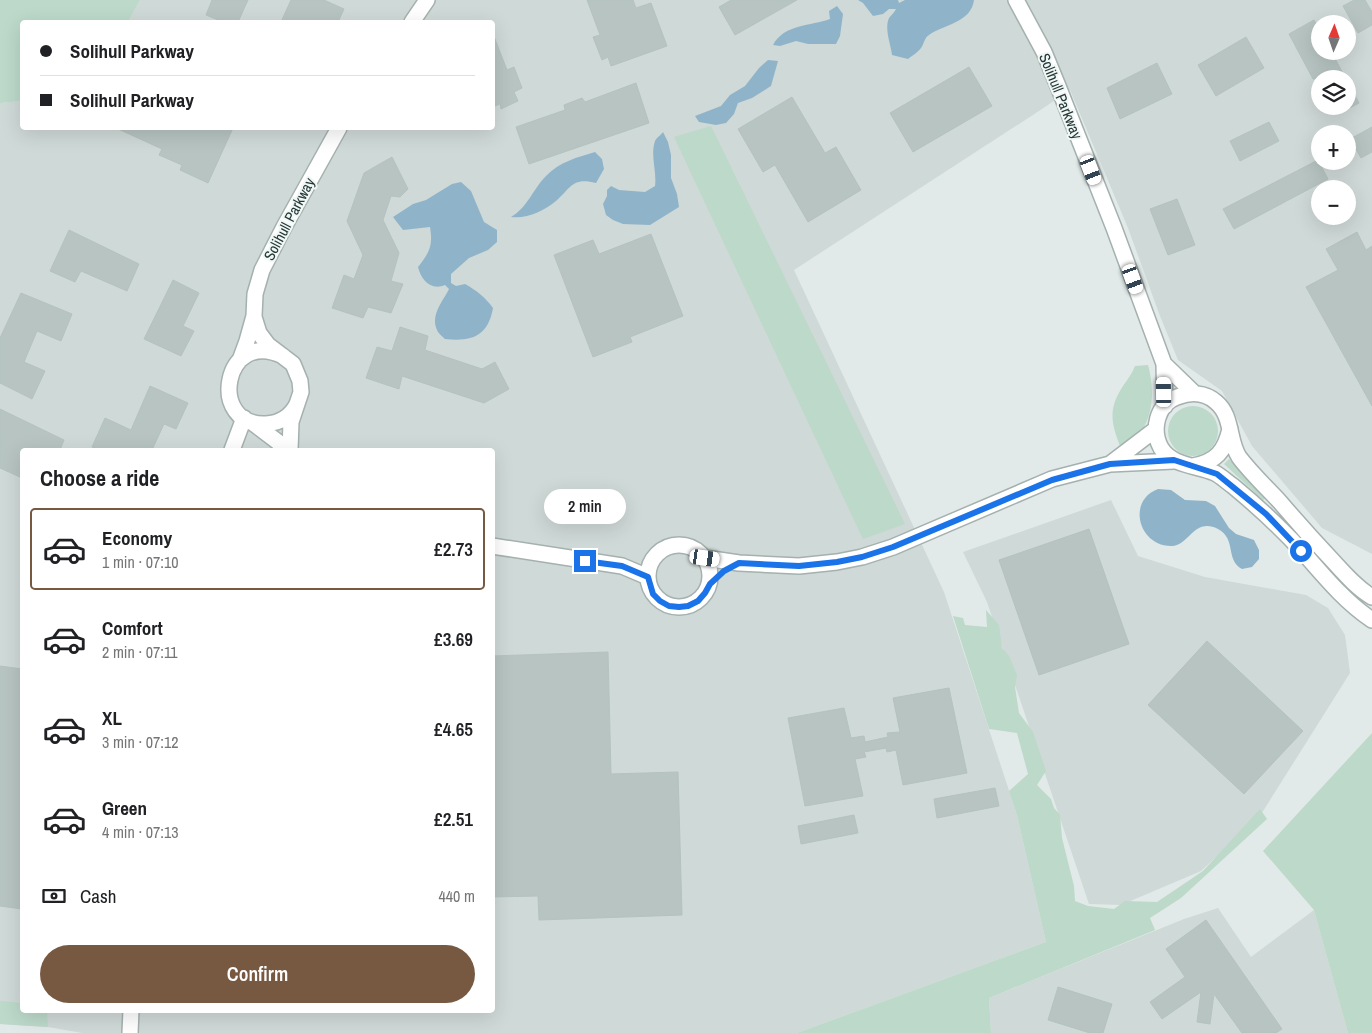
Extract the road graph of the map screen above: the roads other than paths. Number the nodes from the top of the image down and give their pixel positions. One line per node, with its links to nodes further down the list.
1 (426, 0): 3 (street)
2 (1016, 0): 8 (street, Solihull Parkway)
3 (413, 20)
4 (338, 130): 5 (street, Solihull Parkway)
5 (254, 316): 6 (street); 7 (street)
6 (283, 356): 7 (street); 10 (street)
7 (240, 360): 12 (street)
8 (1164, 364): 9 (street); 11 (street)
9 (1194, 393): 11 (street); 14 (street)
10 (297, 404): 12 (street); 17 (street)
11 (1165, 406): 13 (street)
12 (249, 421): 15 (street); 16 (street)
13 (1156, 429): 18 (street); 19 (street)
14 (1230, 430): 20 (street); 28 (street)
15 (233, 448)
16 (282, 448)
17 (290, 448)
18 (1174, 460): 19 (street); 20 (street)
19 (1110, 464): 24 (street)
20 (1193, 466): 29 (street)
21 (495, 546): 25 (street)
22 (705, 558): 23 (street); 24 (street); 27 (street)
23 (652, 561): 25 (street); 26 (street)
24 (739, 563): 27 (street)
25 (622, 566): 26 (street)
26 (648, 577): 27 (street)
27 (710, 584)
28 (1372, 597)
29 (1372, 620)
30 (131, 1013): 31 (street)
31 (130, 1033)

